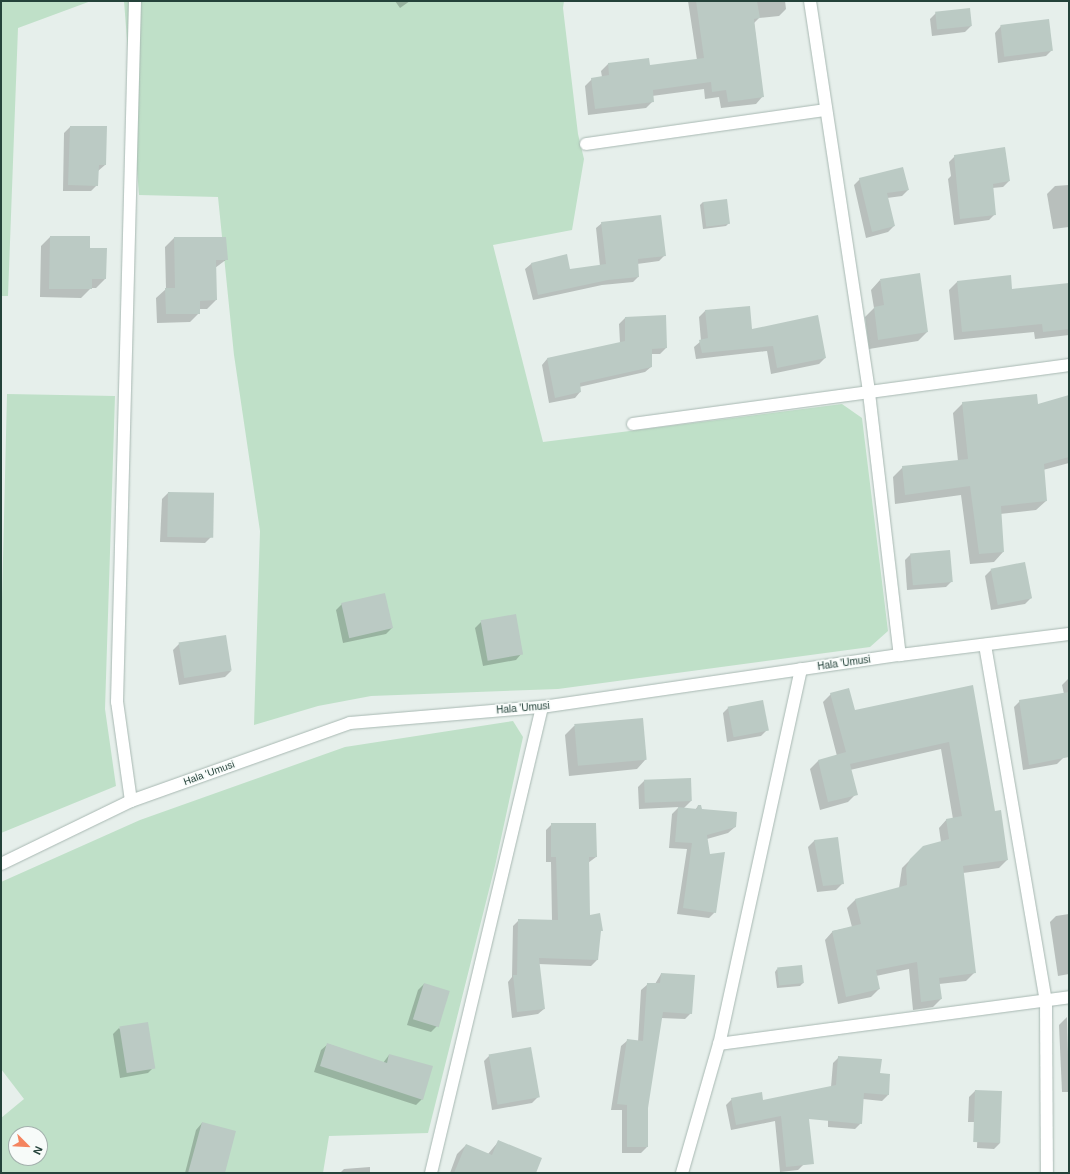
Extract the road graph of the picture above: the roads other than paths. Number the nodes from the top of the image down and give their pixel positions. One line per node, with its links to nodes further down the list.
1 (135, 1): 13 (street)
2 (810, 1): 3 (street)
3 (824, 110): 4 (street); 6 (street)
4 (586, 144)
5 (1069, 364): 6 (street)
6 (869, 393): 7 (street); 10 (street)
7 (633, 424)
8 (1069, 634): 9 (street, Hala 'Umusi)
9 (985, 645): 10 (street, Hala 'Umusi); 16 (street)
10 (900, 655): 11 (street, Hala 'Umusi)
11 (801, 669): 12 (street, Hala 'Umusi); 17 (street)
12 (542, 708): 13 (street, Hala 'Umusi); 18 (street)
13 (131, 801): 14 (street, Hala 'Umusi)
14 (1, 864)
15 (1069, 997): 16 (street)
16 (1046, 1000): 17 (street); 20 (street)
17 (719, 1044): 19 (street)
18 (431, 1173)
19 (682, 1173)
20 (1047, 1173)

